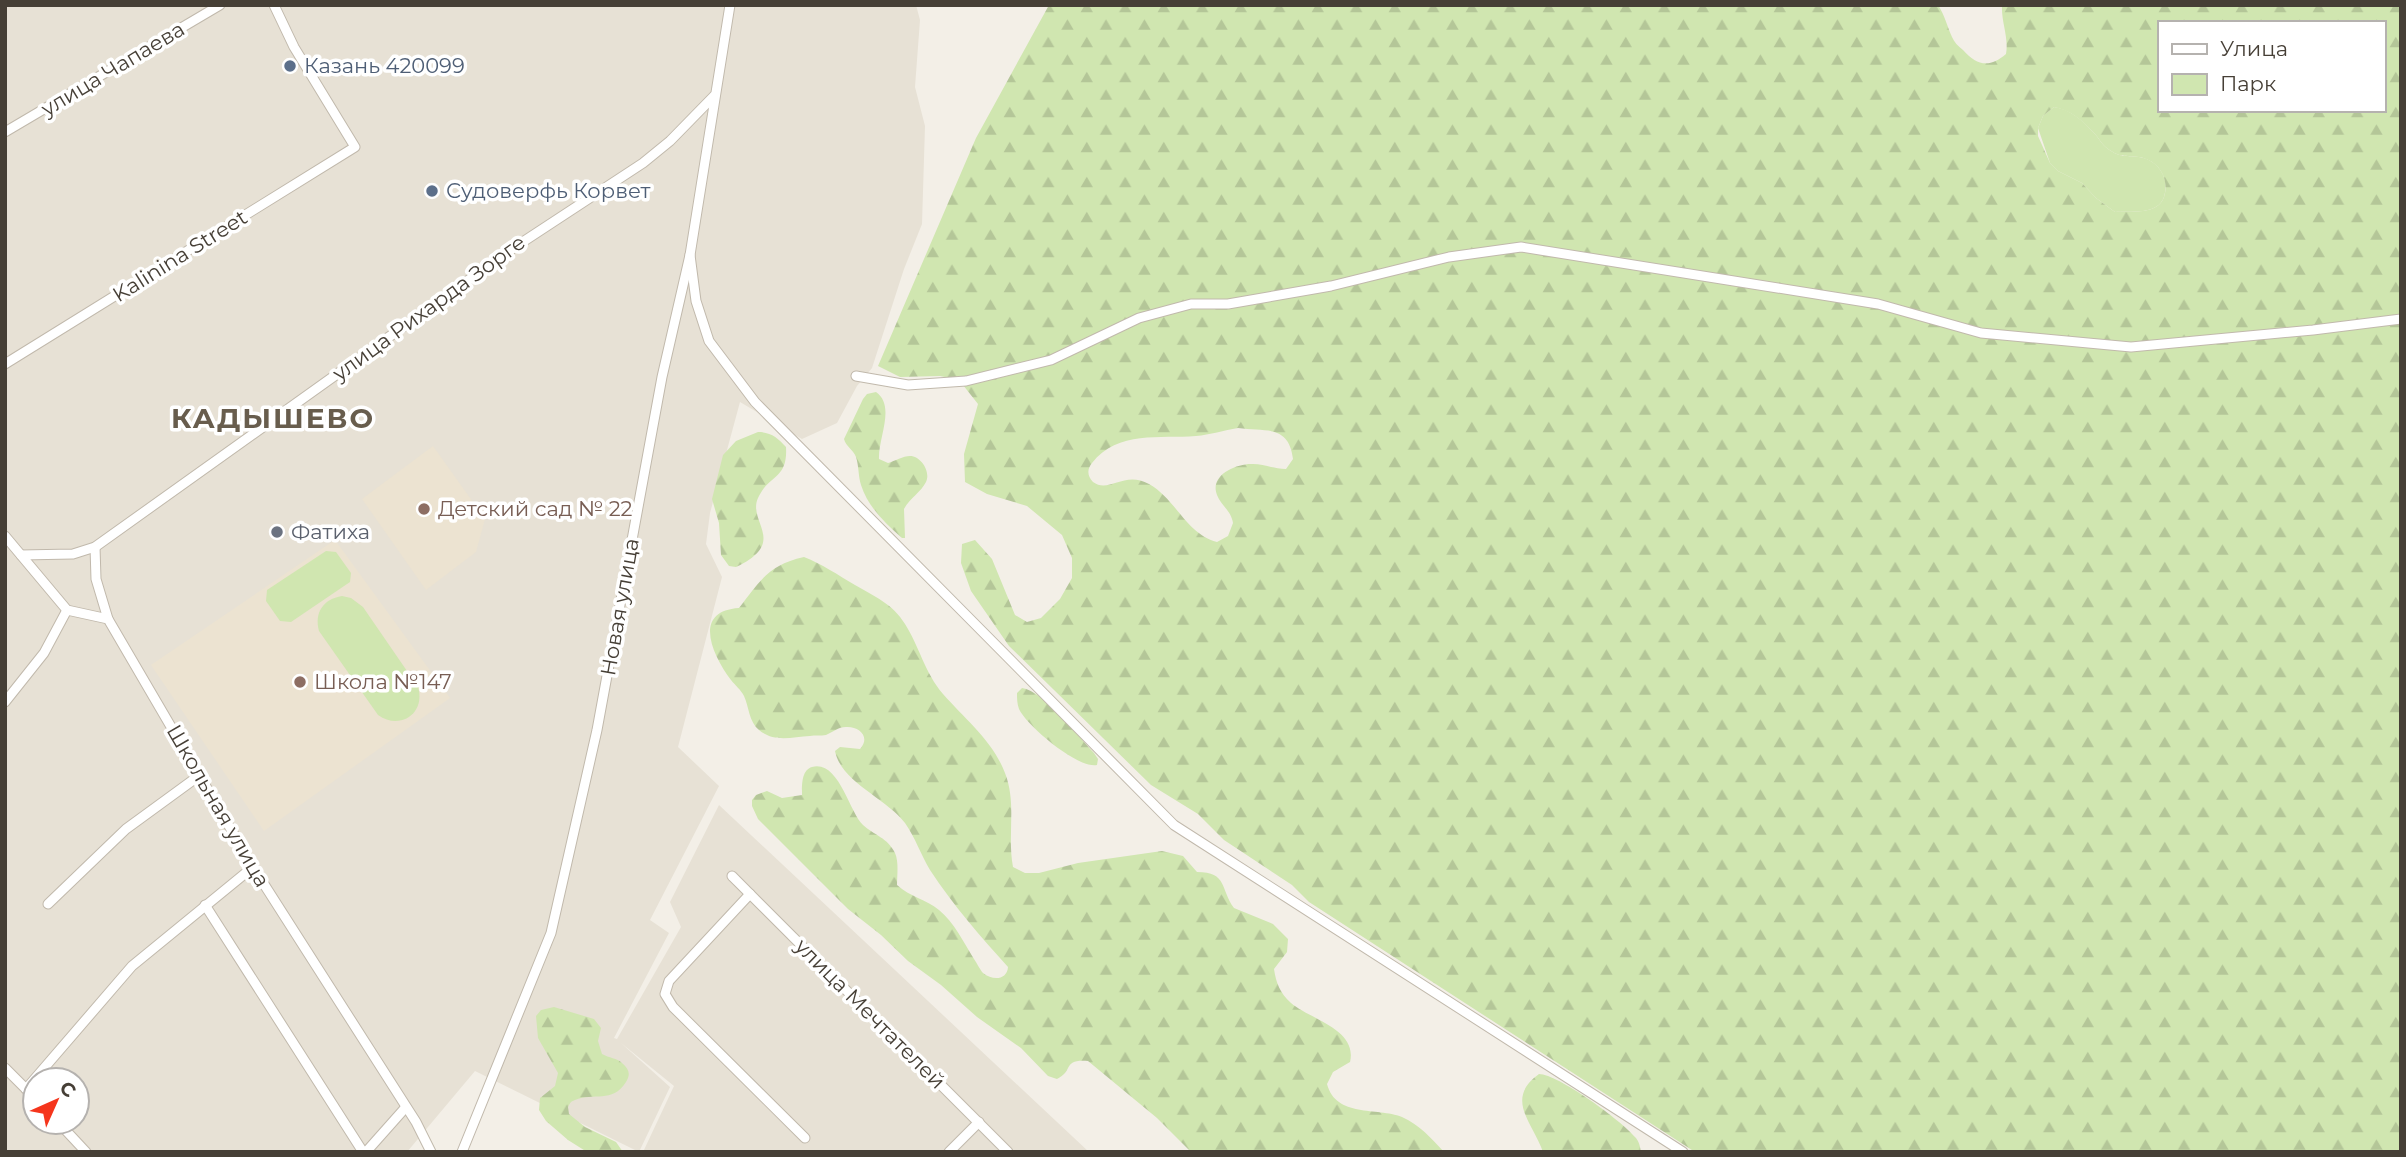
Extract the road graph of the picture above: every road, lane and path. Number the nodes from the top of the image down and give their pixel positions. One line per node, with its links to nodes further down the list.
1 (220, 5): 5 (street, улица Чапаева)
2 (274, 5): 8 (street, Kalinina Street)
3 (730, 5): 4 (street, Новая улица)
4 (716, 95): 6 (street, Новая улица); 11 (street, улица Рихарда Зорге)
5 (5, 132)
6 (690, 255): 32 (street, Новая улица); 35 (street)
7 (2401, 319): 9 (street)
8 (5, 364)
9 (856, 376)
10 (5, 536): 12 (street)
11 (95, 547): 12 (street, улица Рихарда Зорге); 14 (street, Школьная улица)
12 (21, 555): 13 (street)
13 (67, 610): 14 (street); 15 (street)
14 (108, 619): 16 (street, Школьная улица)
15 (5, 702)
16 (200, 775): 17 (street, Школьная улица); 20 (street)
17 (253, 867): 21 (street); 25 (street, Школьная улица)
18 (732, 876): 19 (street, улица Мечтателей)
19 (750, 894): 26 (street, улица Мечтателей); 28 (street)
20 (48, 904)
21 (205, 905): 22 (street); 30 (street)
22 (46, 1066)
23 (5, 1068): 24 (street)
24 (21, 1084)
25 (406, 1107): 30 (street); 31 (street, Школьная улица)
26 (979, 1122): 33 (street); 34 (street, улица Мечтателей)
27 (71, 1136): 29 (street)
28 (805, 1138)
29 (86, 1152)
30 (364, 1152)
31 (431, 1152)
32 (462, 1152)
33 (949, 1152)
34 (1008, 1152)
35 (1683, 1152)

